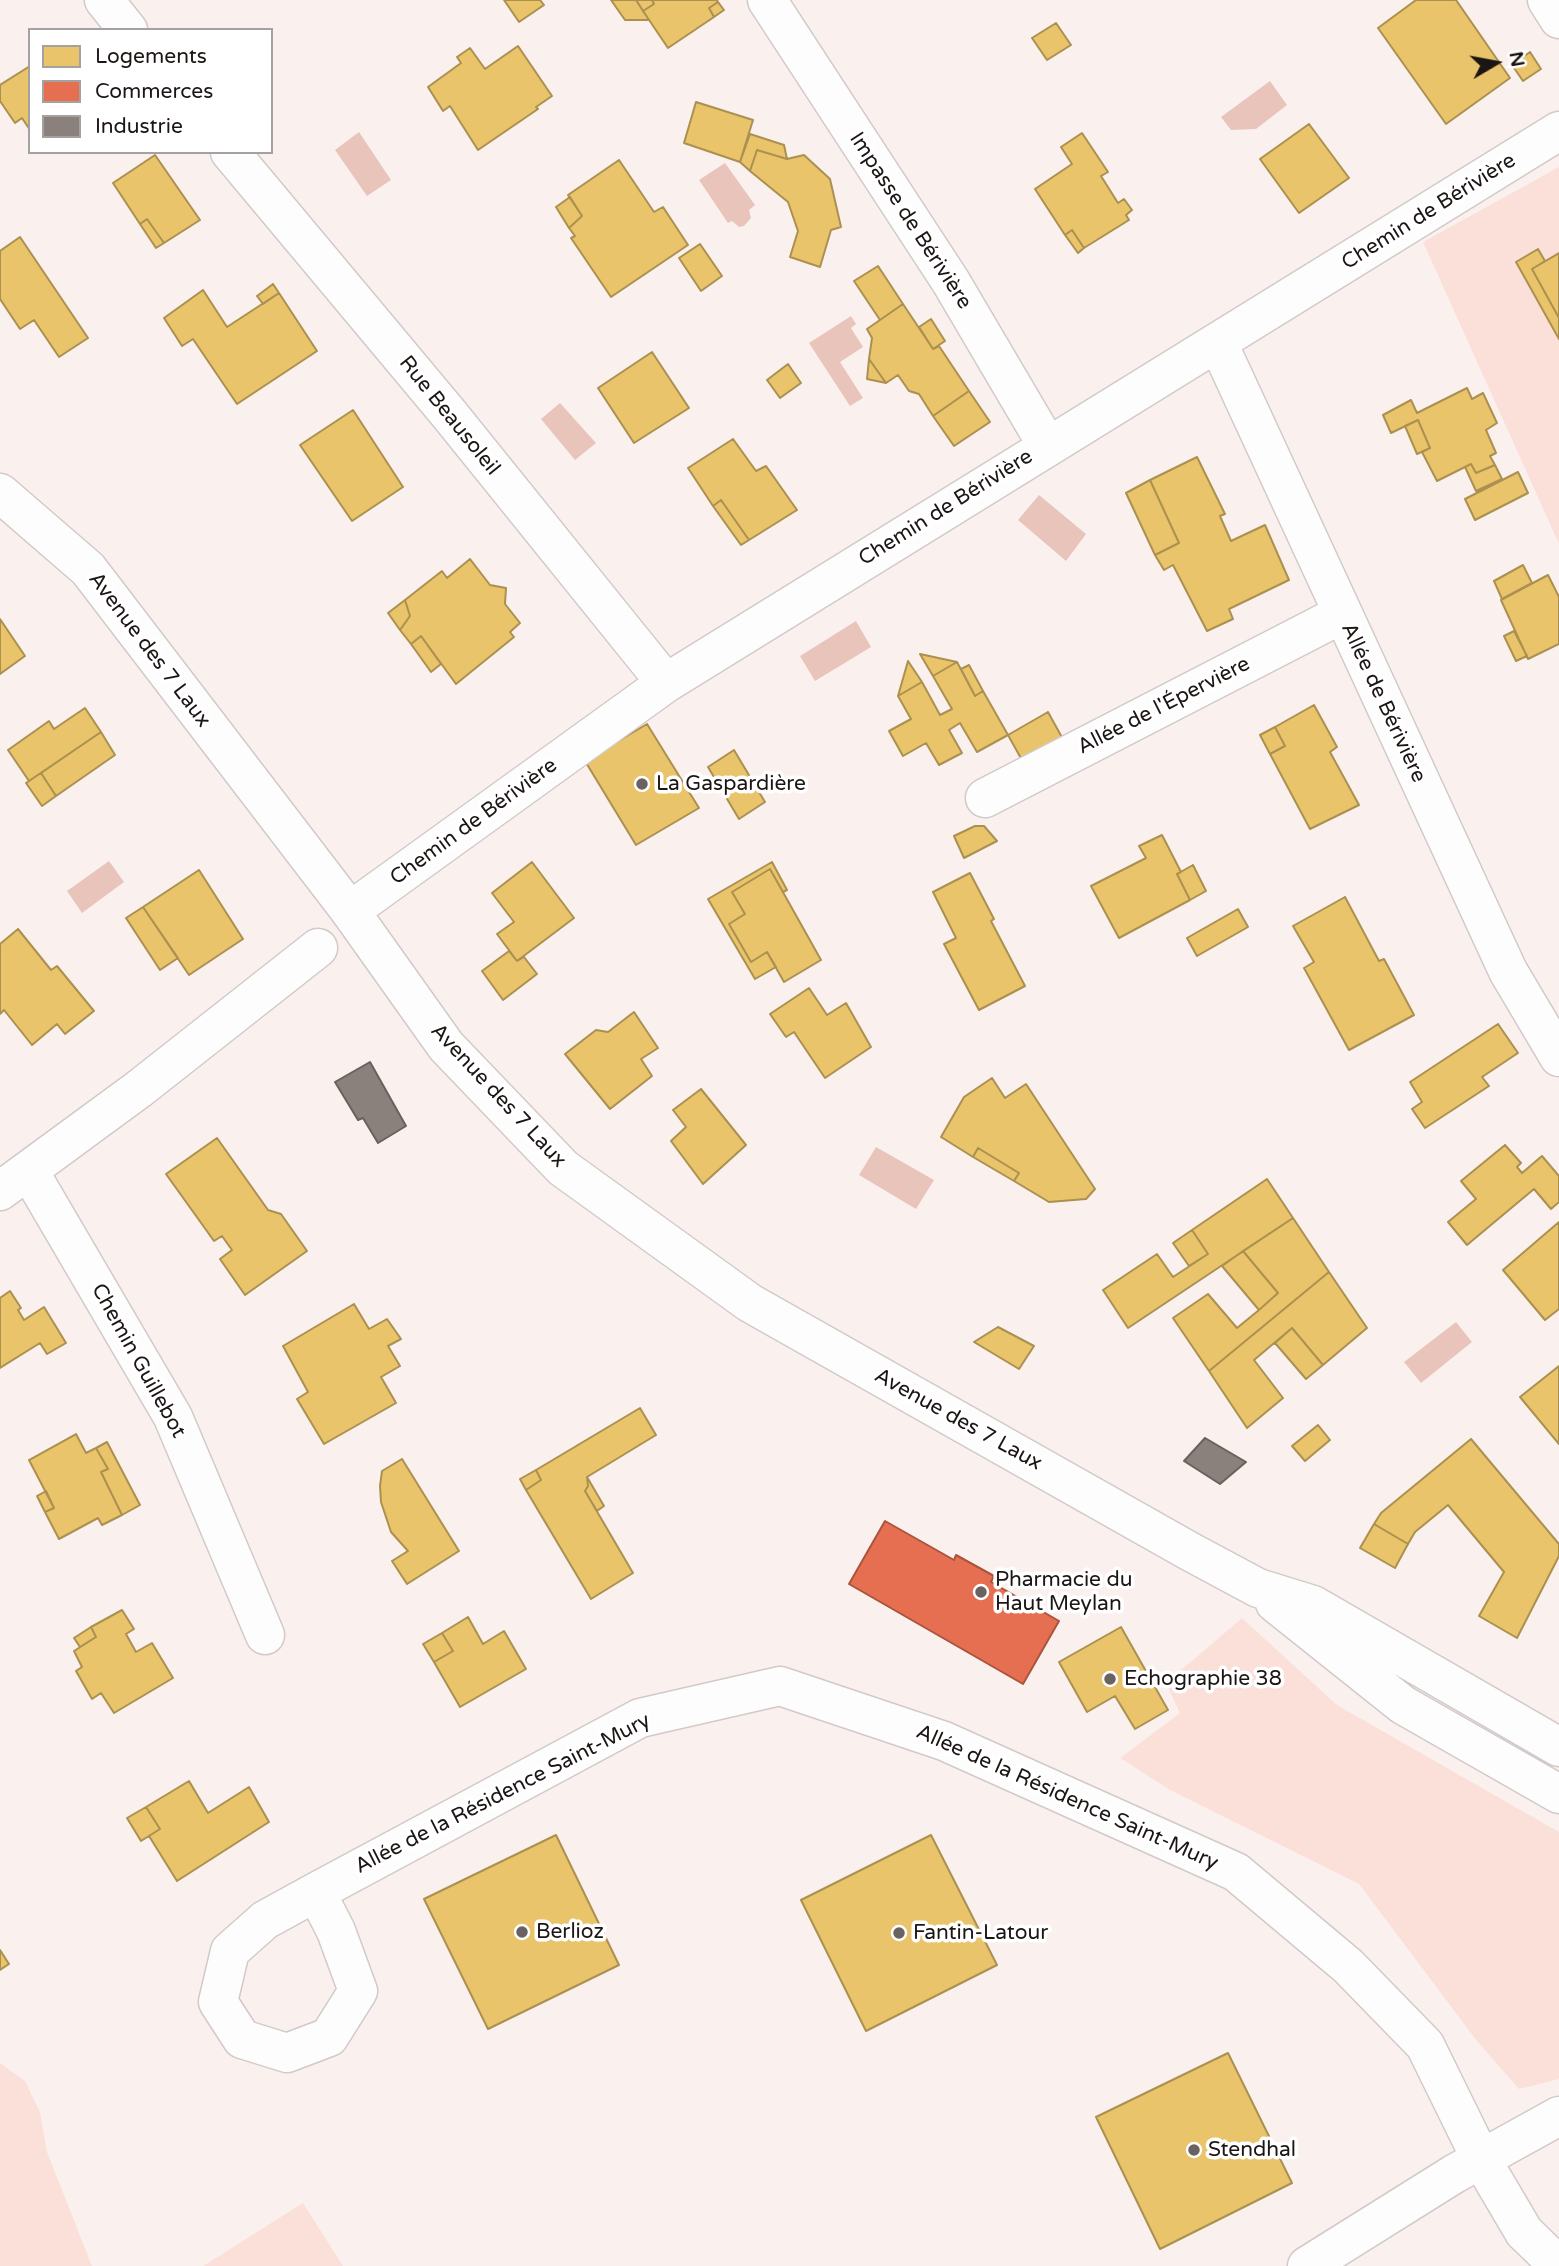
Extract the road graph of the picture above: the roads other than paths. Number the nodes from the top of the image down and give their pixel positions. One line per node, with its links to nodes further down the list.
1 (104, 0): 5 (street)
2 (767, 0): 9 (street, Impasse de Bérivière)
3 (1547, 0): 4 (street)
4 (1559, 19)
5 (126, 28)
6 (1559, 131): 8 (street, Chemin de Bérivière)
7 (232, 154): 12 (street, Rue Beausoleil)
8 (1218, 343): 9 (street, Chemin de Bérivière); 11 (street, Allée de Bérivière)
9 (1047, 445): 12 (street, Chemin de Bérivière)
10 (0, 493): 14 (street, Avenue des 7 Laux)
11 (1342, 614): 13 (street, Allée de l'Épervière); 16 (street, Allée de Bérivière)
12 (666, 682): 14 (street, Chemin de Bérivière)
13 (985, 798)
14 (350, 911): 18 (street, Avenue des 7 Laux)
15 (318, 948): 17 (street)
16 (1559, 1057)
17 (15, 1181): 19 (street, Chemin Guillebot)
18 (1258, 1588): 20 (street); 21 (street)
19 (265, 1635)
20 (1559, 1747)
21 (1559, 1794)
22 (317, 1892): 24 (street, Allée de la Résidence Saint-Mury)
23 (1559, 2116): 24 (street)
24 (1481, 2159): 25 (street); 26 (street, Allée de la Résidence Saint-Mury)
25 (1307, 2266)
26 (1559, 2266)

